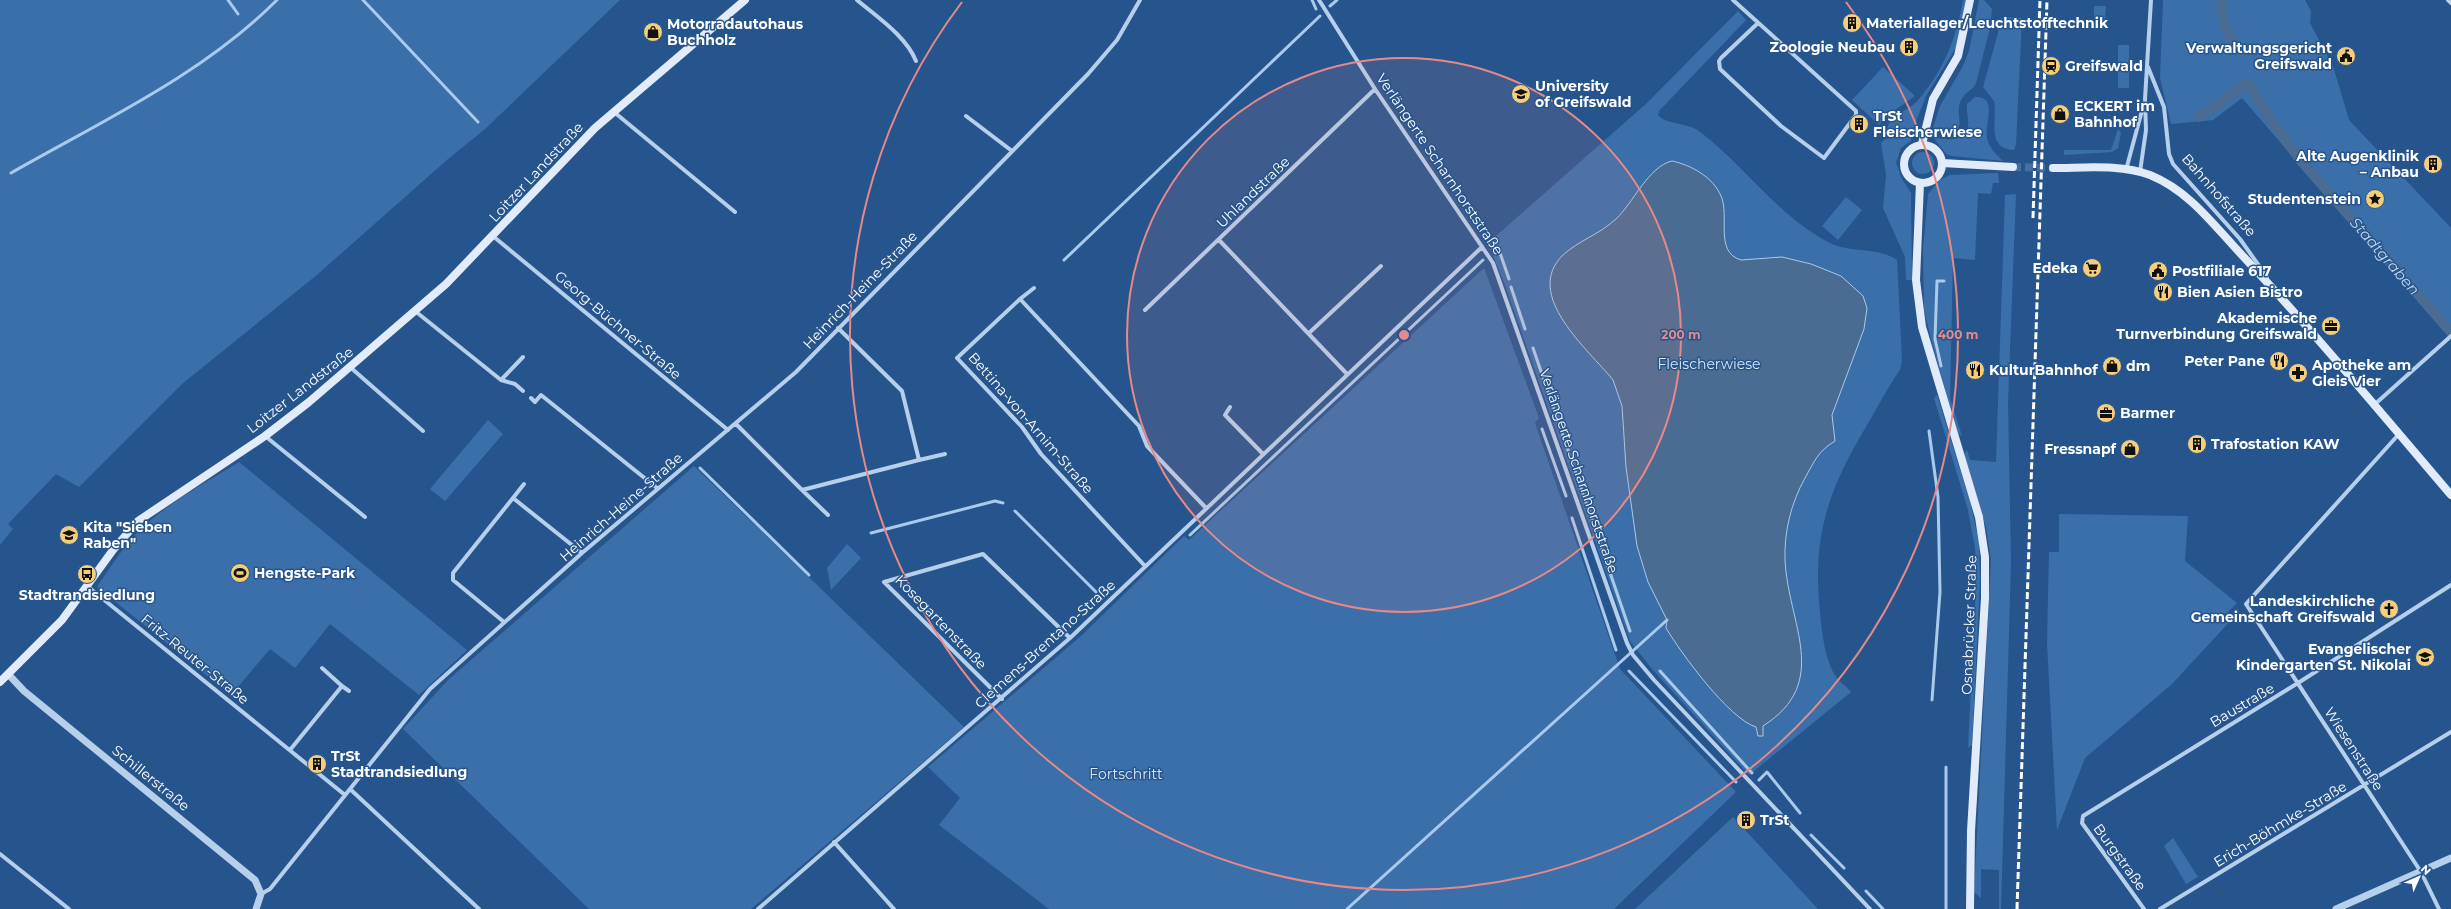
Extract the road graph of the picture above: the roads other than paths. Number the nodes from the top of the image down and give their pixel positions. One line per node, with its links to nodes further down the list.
1 (745, 0): 15 (main road, Loitzer Landstraße)
2 (857, 0): 11 (street)
3 (1140, 0): 18 (street, Heinrich-Heine-Straße)
4 (1319, 0): 13 (street, Verlängerte Scharnhorststraße)
5 (1733, 0): 10 (street)
6 (1970, 0): 17 (main road)
7 (2151, 0): 12 (street, Bahnhofstraße)
8 (2448, 0): 9 (street)
9 (2451, 3)
10 (1758, 23): 10 (street)
11 (916, 60)
12 (2148, 67): 14 (street, Bahnhofstraße); 31 (street, Bahnhofstraße)
13 (1375, 89): 27 (street, Uhlandstraße); 28 (street, Verlängerte Scharnhorststraße)
14 (2145, 99): 22 (street, Bahnhofstraße); 23 (street, Bahnhofstraße)
15 (614, 112): 25 (street); 26 (main road, Loitzer Landstraße)
16 (966, 116): 18 (street)
17 (1922, 144): 19 (main road); 24 (main road)
18 (1012, 151): 35 (street, Heinrich-Heine-Straße)
19 (1942, 164): 20 (main road); 24 (main road)
20 (2013, 167)
21 (2054, 168): 22 (main road)
22 (2126, 170): 23 (main road, Bahnhofstraße)
23 (2140, 172): 31 (main road, Bahnhofstraße)
24 (1920, 183): 92 (main road, Osnabrücker Straße)
25 (735, 212)
26 (494, 237): 34 (main road, Loitzer Landstraße); 47 (street, Georg-Büchner-Straße)
27 (1219, 240): 33 (street, Uhlandstraße); 36 (street)
28 (1482, 247): 40 (street, Clemens-Brentano-Straße); 91 (street, Verlängerte Scharnhorststraße)
29 (1381, 266): 36 (street)
30 (1034, 288): 32 (street, Bettina-von-Arnim-Straße)
31 (2274, 289): 44 (main road, Bahnhofstraße)
32 (1020, 300): 59 (street); 63 (street, Bettina-von-Arnim-Straße)
33 (1145, 310)
34 (415, 311): 39 (main road, Loitzer Landstraße); 41 (street)
35 (838, 328): 46 (street, Heinrich-Heine-Straße); 53 (street)
36 (1309, 333): 40 (street)
37 (2451, 336): 44 (street)
38 (523, 357): 41 (street)
39 (350, 367): 48 (street); 50 (main road, Loitzer Landstraße)
40 (1347, 374): 52 (street, Clemens-Brentano-Straße)
41 (501, 380): 42 (street)
42 (523, 391)
43 (531, 398): 55 (street)
44 (2374, 405): 49 (main road, Bahnhofstraße)
45 (1230, 407): 52 (street)
46 (736, 424): 47 (street, Heinrich-Heine-Straße); 56 (street)
47 (728, 430): 55 (street, Heinrich-Heine-Straße)
48 (423, 431)
49 (2399, 434): 57 (main road, Bahnhofstraße); 71 (street, Wiesenstraße)
50 (265, 436): 61 (street); 65 (main road, Loitzer Landstraße)
51 (945, 454): 53 (street)
52 (1264, 454): 59 (street, Clemens-Brentano-Straße)
53 (919, 460): 56 (street)
54 (524, 484): 58 (street)
55 (657, 488): 62 (street, Heinrich-Heine-Straße)
56 (802, 490): 60 (street)
57 (2451, 495)
58 (513, 498): 62 (street); 66 (street)
59 (1206, 508): 63 (street, Clemens-Brentano-Straße)
60 (828, 515)
61 (365, 517)
62 (582, 553): 66 (street, Heinrich-Heine-Straße)
63 (1145, 566): 67 (street, Clemens-Brentano-Straße)
64 (2451, 584): 71 (street, Baustraße)
65 (87, 585): 69 (main road, Loitzer Landstraße); 76 (street, Fritz-Reuter-Straße)
66 (504, 622): 78 (street, Heinrich-Heine-Straße)
67 (1070, 638): 74 (street, Clemens-Brentano-Straße); 74 (street, Kosegartenstraße)
68 (322, 668): 72 (street)
69 (9, 675): 70 (main road, Loitzer Landstraße); 85 (street, Schillerstraße)
70 (0, 682)
71 (2298, 683): 77 (street, Wiesenstraße); 80 (street, Baustraße)
72 (342, 686): 73 (street); 76 (street)
73 (349, 691)
74 (1002, 699): 81 (street, Clemens-Brentano-Straße)
75 (2451, 732): 77 (street, Erich-Böhmke-Straße)
76 (290, 750): 79 (street, Fritz-Reuter-Straße)
77 (2365, 785): 84 (street, Wiesenstraße); 94 (street, Erich-Böhmke-Straße)
78 (350, 789): 79 (street, Heinrich-Heine-Straße); 88 (street)
79 (345, 795): 85 (street, Heinrich-Heine-Straße)
80 (2083, 816): 93 (street, Burgstraße)
81 (834, 842): 89 (street, Clemens-Brentano-Straße); 90 (street)
82 (0, 854): 86 (street)
83 (2451, 858): 84 (street)
84 (2421, 872): 95 (street); 96 (street, Wiesenstraße)
85 (261, 894): 87 (street)
86 (69, 909)
87 (256, 909)
88 (479, 909)
89 (758, 909)
90 (894, 909)
91 (1870, 909)
92 (1970, 909)
93 (2144, 909)
94 (2160, 909)
95 (2336, 909)
96 (2439, 909)

